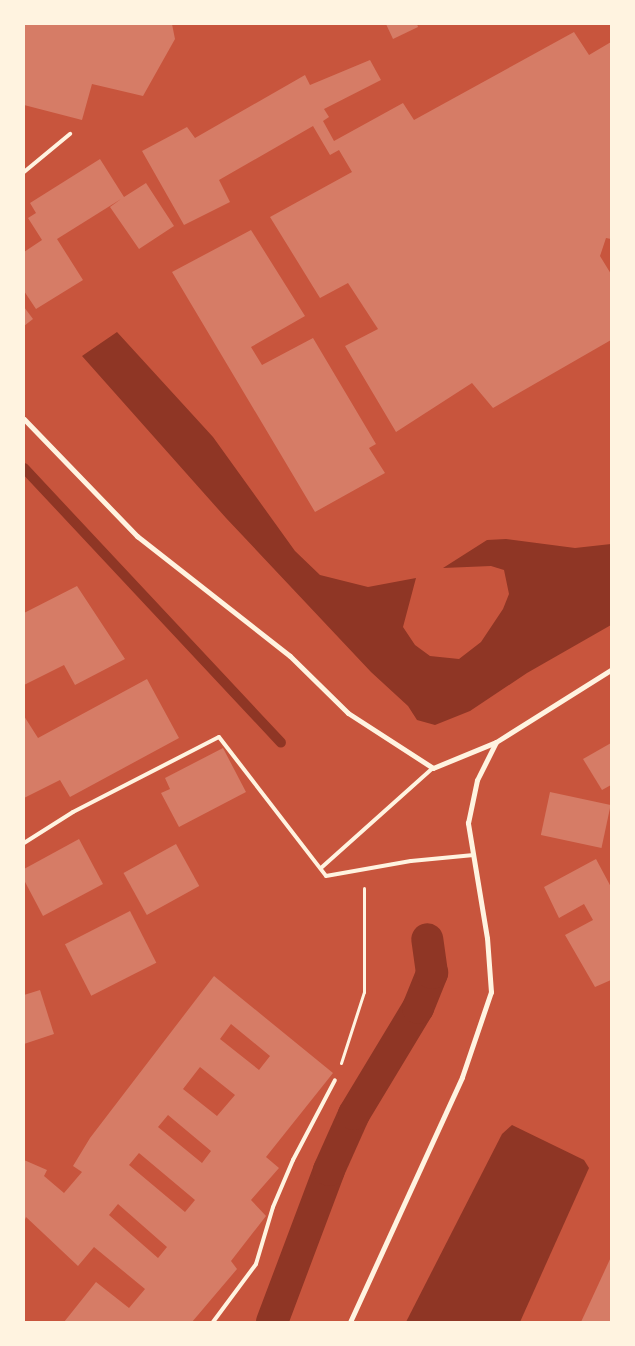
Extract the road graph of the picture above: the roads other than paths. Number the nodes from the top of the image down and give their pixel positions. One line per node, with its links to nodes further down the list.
1 (70, 134): 2 (lane)
2 (24, 172)
3 (24, 419): 6 (street)
4 (611, 670): 5 (street)
5 (496, 742): 6 (street); 8 (street)
6 (433, 768): 9 (lane)
7 (24, 843): 9 (lane)
8 (475, 855): 9 (lane); 12 (street)
9 (321, 868)
10 (335, 1080): 11 (lane)
11 (213, 1322)
12 (350, 1322)

